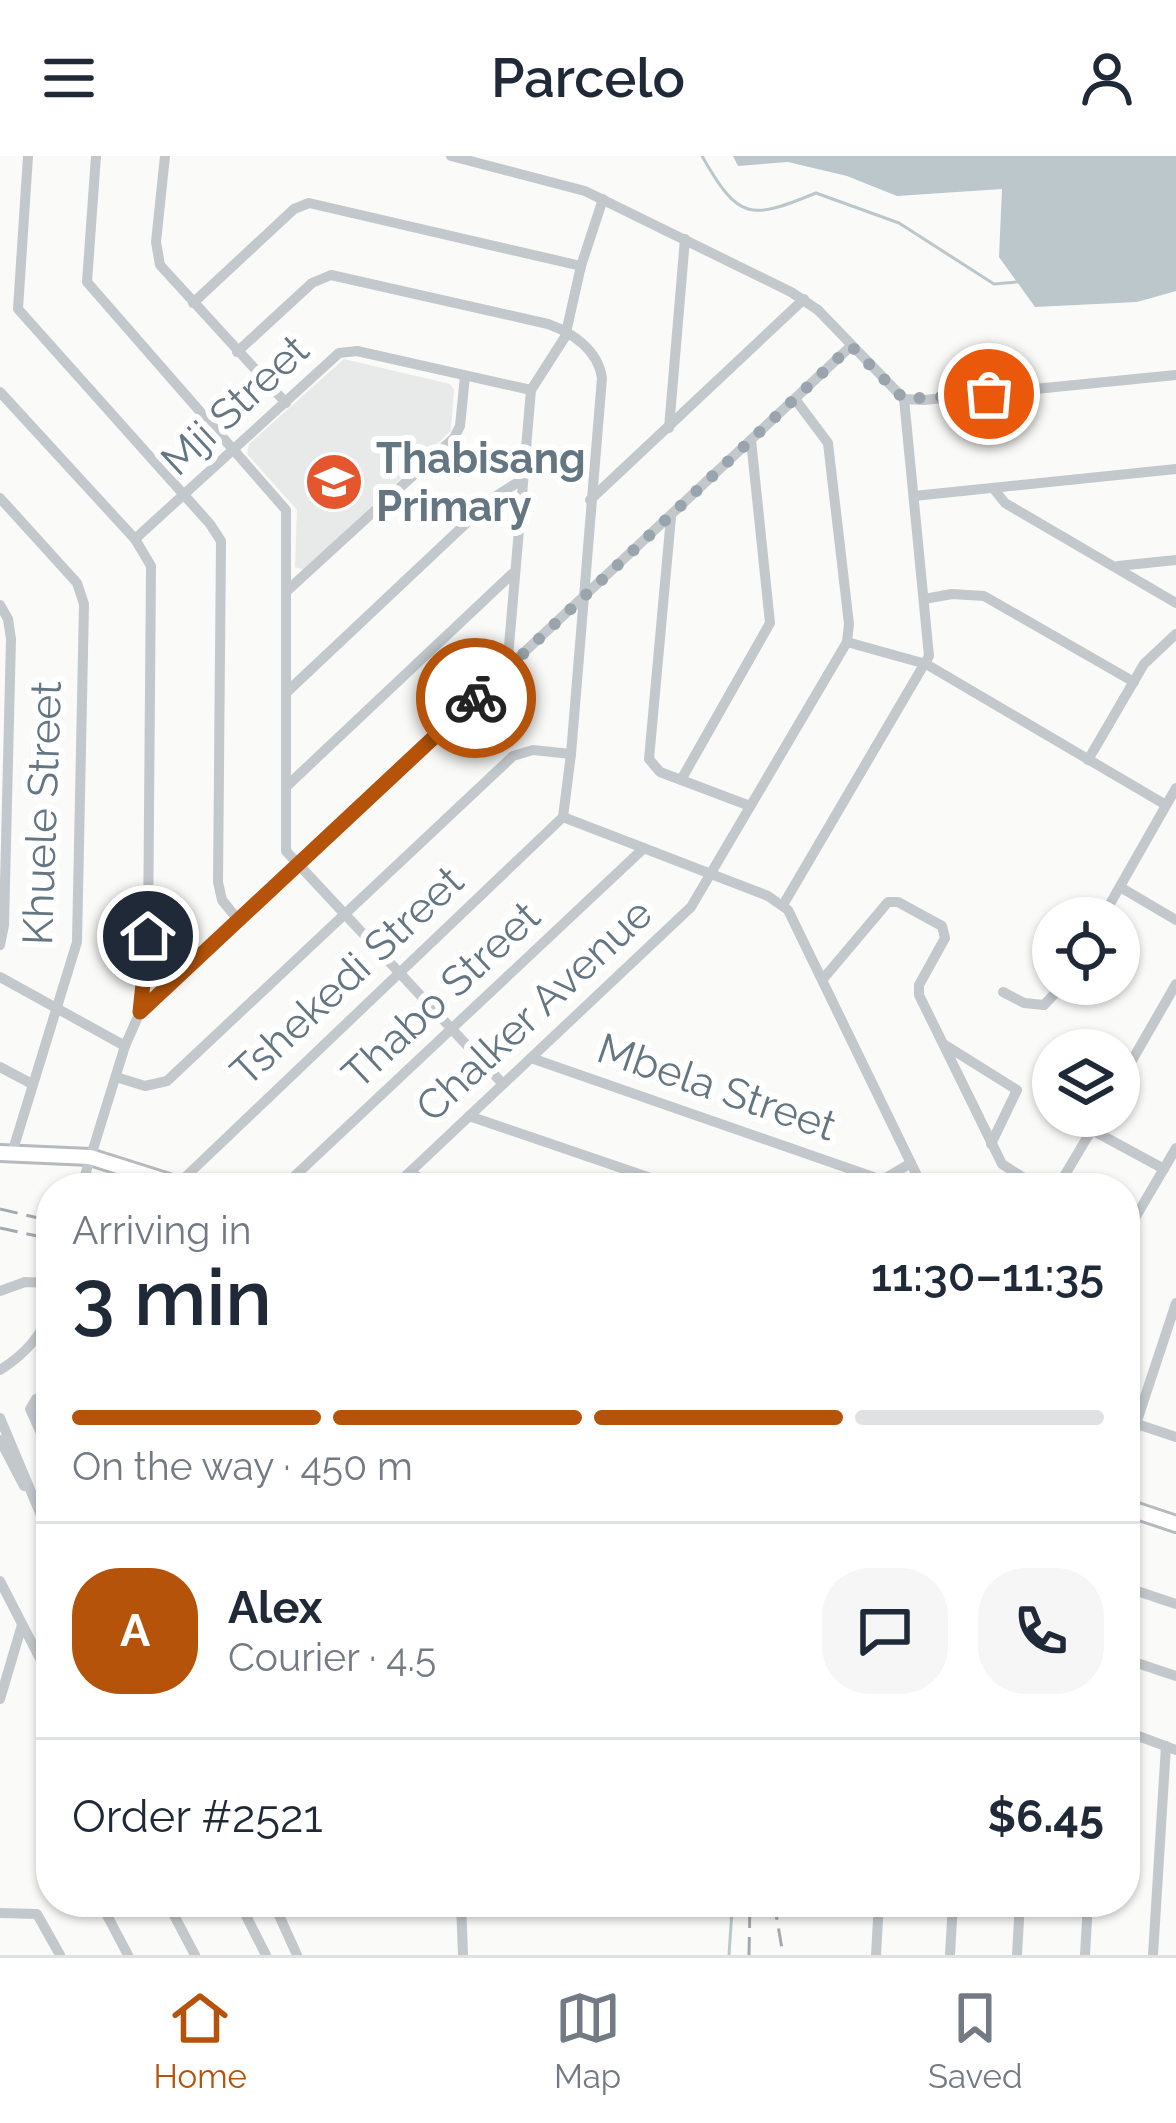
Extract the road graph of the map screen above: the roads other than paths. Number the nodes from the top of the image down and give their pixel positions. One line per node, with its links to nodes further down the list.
1 (28, 156): 27 (street)
2 (96, 156): 23 (street)
3 (165, 156): 10 (street)
4 (451, 156): 5 (street)
5 (477, 159): 6 (street)
6 (603, 199): 7 (street); 8 (street)
7 (685, 239): 9 (street); 21 (street)
8 (581, 266): 10 (street); 11 (street)
9 (804, 299): 12 (street); 21 (street)
10 (193, 303): 13 (street)
11 (567, 331): 13 (street); 16 (street); 30 (street)
12 (851, 346): 18 (street); 19 (street)
13 (237, 352): 20 (street)
14 (1176, 375): 19 (street)
15 (465, 376): 16 (street, Mji Street); 20 (street, Mji Street); 36 (street)
16 (531, 390): 25 (street)
17 (0, 392): 32 (street)
18 (795, 399): 22 (street); 42 (street)
19 (904, 399): 28 (street)
20 (286, 403): 23 (street, Mji Street)
21 (669, 428): 30 (street)
22 (752, 440): 31 (street); 49 (street)
23 (234, 450): 27 (street, Mji Street); 36 (street)
24 (1176, 469): 26 (street)
25 (523, 478): 35 (street); 46 (street)
26 (993, 488): 28 (street); 34 (street)
27 (185, 495): 32 (street, Mji Street); 63 (street)
28 (914, 496): 38 (street)
29 (0, 498): 72 (street, Khuele Street)
30 (590, 500): 37 (street)
31 (671, 516): 37 (street); 49 (street)
32 (135, 539): 73 (street)
33 (1176, 560): 34 (street)
34 (1115, 566): 39 (street)
35 (513, 573): 44 (street); 50 (street)
36 (288, 590): 46 (street)
37 (584, 596): 44 (street); 47 (street)
38 (924, 599): 43 (street); 45 (street)
39 (1176, 603)
40 (0, 605): 55 (street)
41 (1176, 634): 45 (street)
42 (847, 642): 43 (street); 53 (street, Chalker Avenue)
43 (926, 664): 48 (street); 61 (street)
44 (507, 669): 57 (street)
45 (1134, 682): 48 (street)
46 (288, 691): 50 (street)
47 (572, 754): 54 (street); 62 (street)
48 (1088, 760): 52 (street)
49 (681, 780): 53 (street)
50 (288, 785): 57 (street)
51 (1176, 788): 52 (street)
52 (1166, 805): 59 (street)
53 (750, 806): 58 (street, Chalker Avenue)
54 (563, 818): 56 (street); 66 (street, Tshekedi Street)
55 (3, 820): 65 (street)
56 (644, 848): 58 (street); 74 (street, Thabo Street)
57 (297, 865): 62 (street); 63 (street)
58 (712, 874): 61 (street); 78 (street, Chalker Avenue)
59 (1120, 887): 60 (street); 64 (street)
60 (1114, 897)
61 (783, 905): 68 (street)
62 (344, 915): 66 (street); 80 (street)
63 (239, 920): 73 (street)
64 (1176, 920)
65 (0, 945)
66 (398, 973): 74 (street); 94 (street, Tshekedi Street)
67 (0, 977): 72 (street)
68 (823, 979): 75 (street); 90 (street)
69 (1176, 984): 77 (street)
70 (1003, 992): 71 (street)
71 (1032, 1004)
72 (54, 1008): 76 (street); 81 (street, Khuele Street)
73 (140, 1012): 76 (street)
74 (452, 1031): 82 (street); 95 (street, Thabo Street)
75 (944, 1044): 86 (street); 86 (street)
76 (125, 1046): 80 (street)
77 (1140, 1046)
78 (531, 1058): 82 (street, Chalker Avenue); 98 (street, Mbela Street)
79 (0, 1067): 81 (street)
80 (116, 1077): 89 (street)
81 (32, 1084): 88 (street, Khuele Street)
82 (502, 1084): 83 (street, Chalker Avenue)
83 (469, 1116): 96 (street, Chalker Avenue); 97 (street)
84 (1088, 1137): 102 (street)
85 (1105, 1137): 91 (street)
86 (991, 1144): 101 (street)
87 (1176, 1148): 91 (street)
88 (4, 1152): 89 (main road)
89 (89, 1157): 92 (street); 93 (main road)
90 (911, 1162): 99 (street); 100 (street)
91 (1164, 1169): 103 (street)
92 (85, 1173)
93 (141, 1173)
94 (196, 1173)
95 (298, 1173)
96 (409, 1173)
97 (636, 1173)
98 (849, 1173)
99 (895, 1173)
100 (916, 1173)
101 (1013, 1173)
102 (1066, 1173)
103 (1140, 1210)
104 (36, 1282): 105 (street)
105 (0, 1291)
106 (1176, 1303): 109 (street)
107 (36, 1337): 108 (street)
108 (0, 1370)
109 (1140, 1415)
110 (0, 1418): 114 (street)
111 (1140, 1425): 112 (street)
112 (1176, 1437)
113 (2, 1450): 115 (street)
114 (36, 1502)
115 (36, 1510)
116 (1140, 1512): 117 (main road)
117 (1176, 1525)
118 (0, 1581): 121 (street)
119 (1140, 1592): 120 (street)
120 (1176, 1604)
121 (22, 1624): 122 (street); 125 (street)
122 (36, 1651)
123 (1140, 1664): 124 (street)
124 (1176, 1676)
125 (0, 1699)
126 (1140, 1737): 127 (street)
127 (1171, 1748): 150 (street)
128 (0, 1913): 129 (street)
129 (36, 1913)
130 (39, 1917): 141 (street)
131 (108, 1917): 142 (street)
132 (175, 1917): 143 (street)
133 (245, 1917): 140 (street)
134 (280, 1917): 144 (street)
135 (462, 1917): 145 (street)
136 (878, 1917): 146 (street)
137 (952, 1917): 147 (street)
138 (1019, 1917): 148 (street)
139 (1087, 1917): 149 (street)
140 (260, 1952)
141 (60, 1955)
142 (128, 1955)
143 (195, 1955)
144 (297, 1955)
145 (463, 1955)
146 (876, 1955)
147 (950, 1955)
148 (1017, 1955)
149 (1085, 1955)
150 (1153, 1955)

